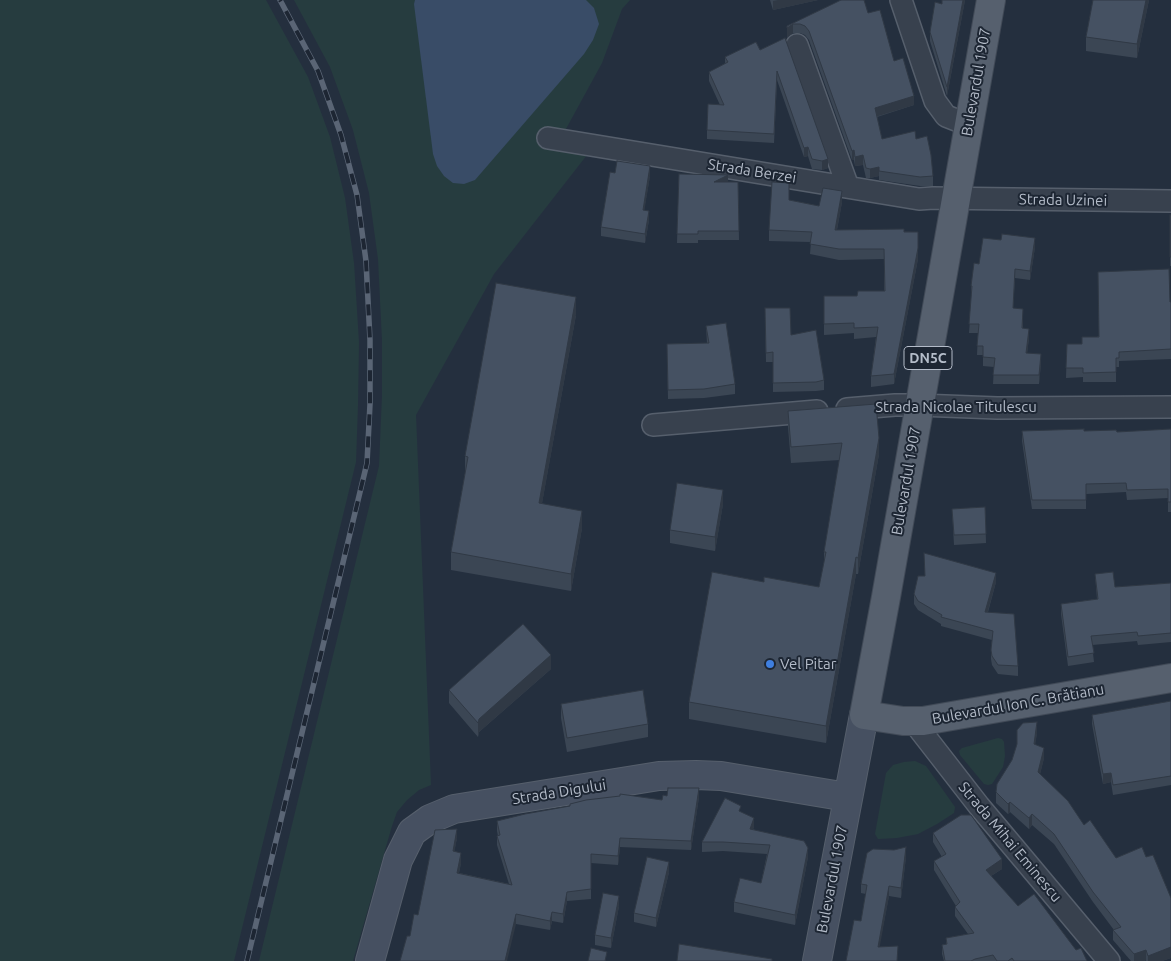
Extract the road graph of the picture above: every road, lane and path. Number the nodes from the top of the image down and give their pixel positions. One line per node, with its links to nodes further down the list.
1 (902, 0): 4 (street)
2 (991, 0): 4 (main road, Bulevardul 1907 / DN5C)
3 (797, 45): 6 (street)
4 (969, 125): 7 (main road, Bulevardul 1907 / DN5C)
5 (548, 138): 6 (street, Strada Berzei)
6 (848, 187): 7 (street, Strada Berzei)
7 (956, 199): 8 (street, Strada Uzinei); 9 (main road, Bulevardul 1907 / DN5C)
8 (1171, 201)
9 (919, 405): 10 (street, Strada Nicolae Titulescu); 11 (street, Strada Nicolae Titulescu); 13 (main road, Bulevardul 1907 / DN5C)
10 (1171, 407)
11 (653, 425)
12 (1171, 678): 14 (main road, Bulevardul Ion C. Brătianu)
13 (864, 715): 14 (main road, Bulevardul Ion C. Brătianu); 15 (street, Bulevardul 1907)
14 (913, 721): 18 (street, Strada Mihai Eminescu)
15 (847, 797): 16 (street, Strada Digului); 17 (street, Bulevardul 1907)
16 (370, 961)
17 (817, 961)
18 (1109, 961)

